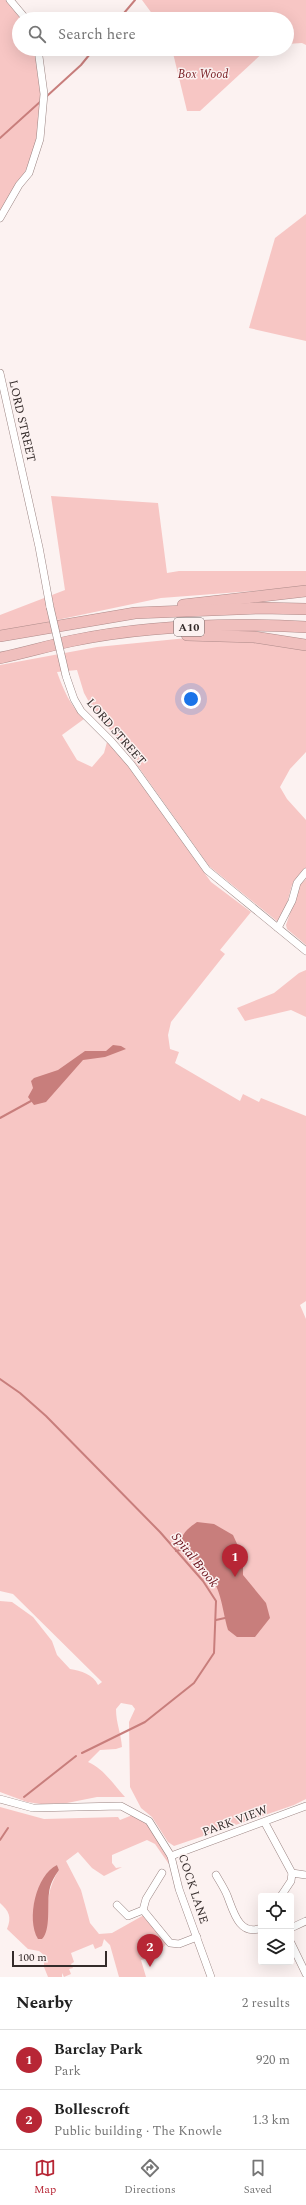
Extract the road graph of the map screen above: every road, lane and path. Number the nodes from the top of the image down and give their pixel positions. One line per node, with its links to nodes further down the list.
1 (10, 0): 2 (street)
2 (20, 12)
3 (39, 56): 4 (street)
4 (0, 218)
5 (0, 373): 15 (street, LORD STREET, bridge)
6 (306, 591): 8 (highway)
7 (306, 609): 8 (highway, A10)
8 (135, 613): 10 (highway, A10)
9 (306, 627): 11 (highway, A10)
10 (0, 636)
11 (72, 641): 12 (highway); 13 (highway, A10)
12 (306, 645)
13 (0, 658)
14 (306, 872): 15 (street)
15 (278, 928): 16 (street, LORD STREET)
16 (306, 951)
17 (0, 1799): 20 (street, COCK LANE)
18 (306, 1806): 19 (street, PARK VIEW)
19 (265, 1823): 20 (street, PARK VIEW); 22 (street)
20 (171, 1856): 31 (street, COCK LANE)
21 (162, 1873): 27 (street)
22 (292, 1873): 24 (street); 25 (street)
23 (216, 1875): 30 (street)
24 (306, 1875)
25 (283, 1893)
26 (117, 1905): 27 (street)
27 (143, 1910): 31 (street)
28 (306, 1921): 29 (street)
29 (294, 1927)
30 (258, 1928)
31 (197, 1937): 34 (street, COCK LANE)
32 (294, 1949): 33 (street)
33 (306, 1974)
34 (211, 1977)

